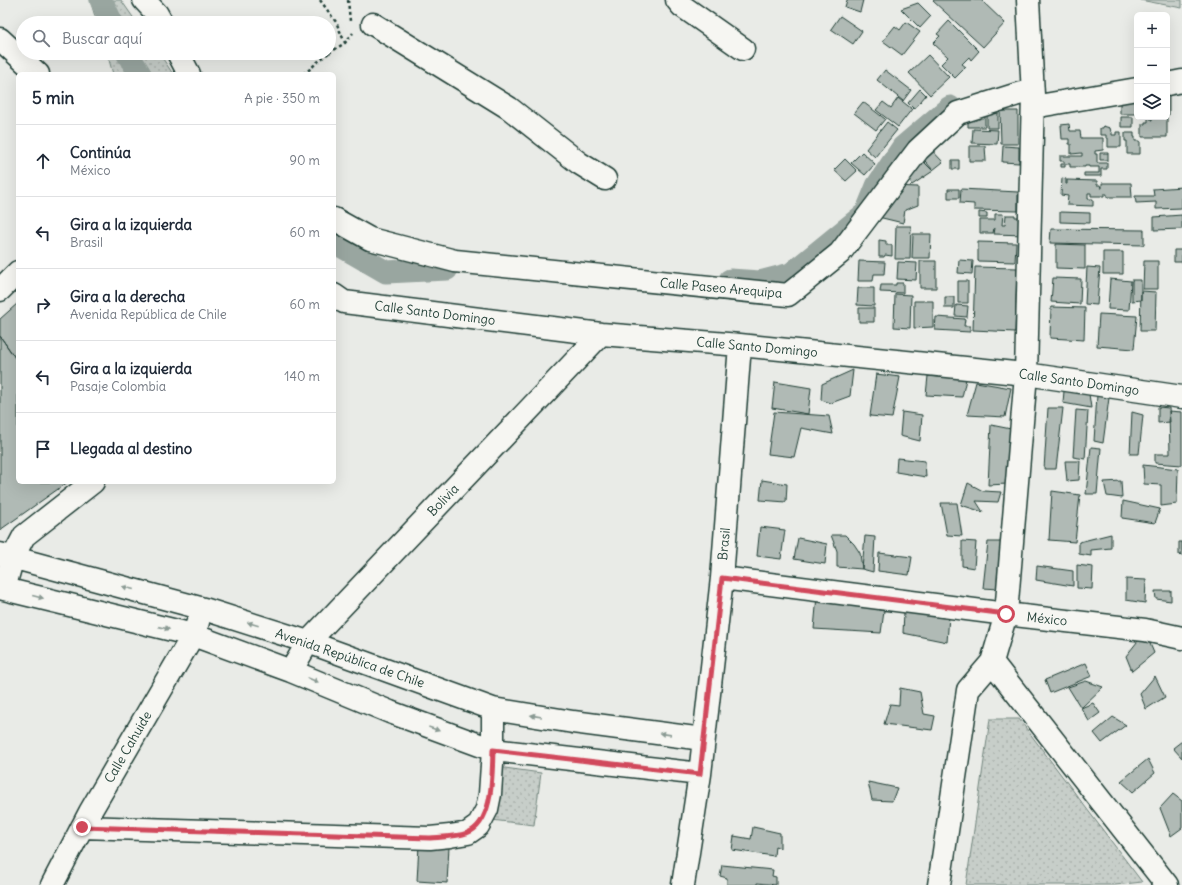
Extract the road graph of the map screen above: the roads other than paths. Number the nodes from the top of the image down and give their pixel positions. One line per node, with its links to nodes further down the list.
1 (144, 0): 4 (street)
2 (677, 0): 7 (street)
3 (1028, 0): 16 (street)
4 (158, 16)
5 (360, 28): 17 (street)
6 (0, 39): 8 (street)
7 (744, 49)
8 (16, 54)
9 (23, 60): 11 (street)
10 (182, 60): 12 (street)
11 (36, 72)
12 (188, 72)
13 (1182, 81): 14 (street)
14 (1170, 83)
15 (1134, 89): 16 (street, Calle Paseo Arequipa)
16 (1033, 101): 18 (street, Calle Paseo Arequipa); 24 (street)
17 (605, 179)
18 (336, 220)
19 (16, 274): 20 (street)
20 (0, 290)
21 (336, 296): 22 (street, Calle Santo Domingo)
22 (601, 334): 23 (street, Calle Santo Domingo); 34 (street, Bolivia)
23 (740, 345): 24 (street, Calle Santo Domingo); 28 (street, Brasil)
24 (1026, 374): 25 (street, Calle Santo Domingo); 31 (street)
25 (1182, 397)
26 (90, 484): 27 (street)
27 (6, 556): 29 (street); 30 (street, Avenida República de Chile, one-way to 27)
28 (722, 578): 31 (street, México); 38 (street, Brasil)
29 (2, 588): 32 (street, one-way to 32)
30 (204, 609): 32 (street, Calle Cahuide); 34 (street, Avenida República de Chile, one-way to 30)
31 (1006, 614): 33 (street, México); 35 (street)
32 (193, 635): 36 (street); 41 (street, Calle Cahuide)
33 (1182, 638)
34 (308, 642): 36 (street, Bolivia); 37 (street, Avenida República de Chile)
35 (992, 662): 44 (street); 45 (street)
36 (291, 670): 39 (street, one-way to 39)
37 (493, 709): 38 (street, Avenida República de Chile, one-way to 37); 39 (street)
38 (704, 739): 40 (street, Brasil)
39 (493, 750): 40 (street); 41 (street)
40 (700, 774): 43 (street, Brasil)
41 (82, 827): 42 (street, Calle Cahuide)
42 (52, 885)
43 (683, 885)
44 (939, 885)
45 (1167, 885)

